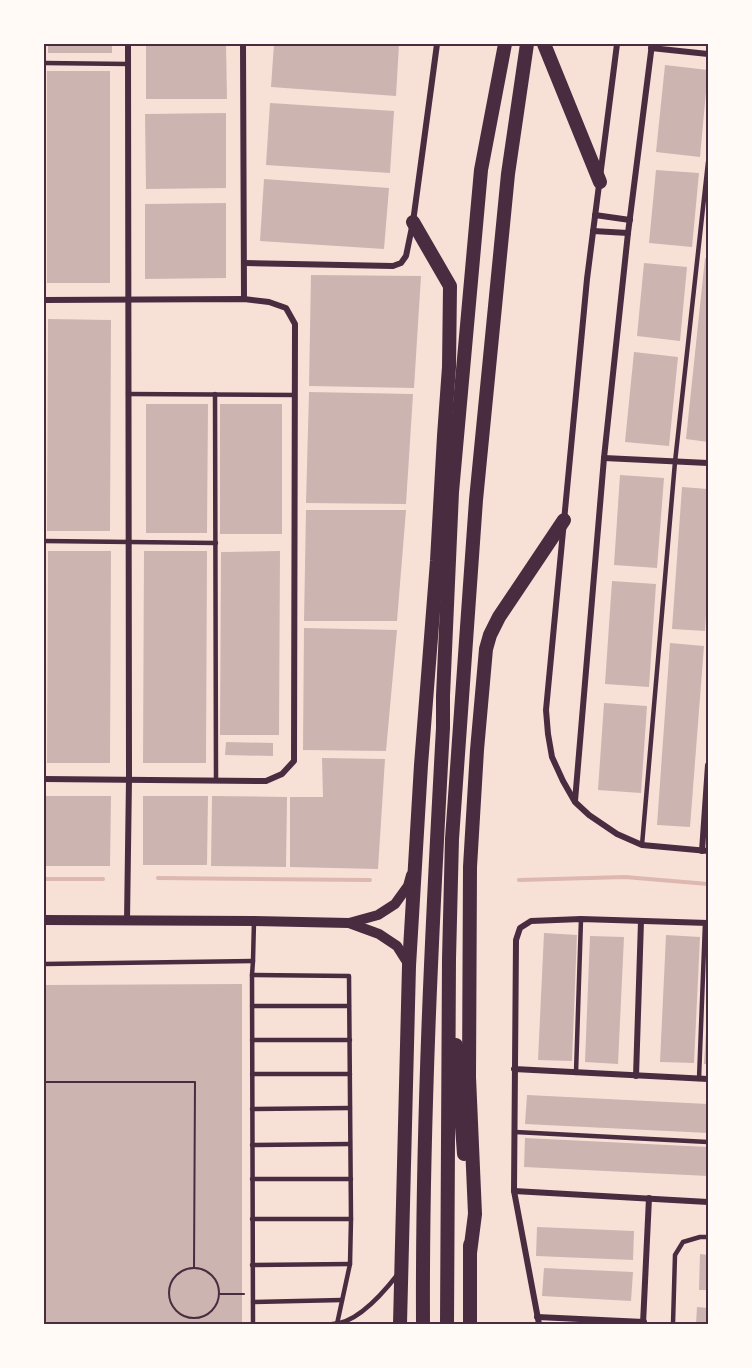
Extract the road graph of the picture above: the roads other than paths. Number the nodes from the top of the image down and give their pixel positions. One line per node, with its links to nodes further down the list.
1 (128, 44): 11 (street)
2 (243, 44): 20 (street)
3 (437, 44): 17 (street)
4 (505, 44): 13 (highway)
5 (527, 44): 51 (highway)
6 (544, 44): 14 (highway)
7 (617, 44): 14 (street)
8 (651, 46): 9 (street); 16 (street)
9 (708, 54)
10 (44, 63): 11 (lane)
11 (128, 64): 23 (street)
12 (708, 162): 29 (lane)
13 (482, 170): 24 (highway); 93 (highway)
14 (600, 182): 15 (street)
15 (595, 215): 16 (street); 18 (street)
16 (630, 220): 19 (street)
17 (412, 222): 20 (street); 24 (highway)
18 (593, 231): 19 (street); 31 (street)
19 (628, 233): 28 (street)
20 (243, 263): 21 (street)
21 (243, 299): 23 (street); 27 (street)
22 (44, 300): 23 (street)
23 (128, 300): 25 (street)
24 (449, 367): 43 (highway)
25 (128, 394): 26 (lane); 33 (street)
26 (215, 394): 27 (lane); 34 (lane)
27 (295, 395): 38 (street)
28 (604, 458): 29 (street); 40 (street)
29 (675, 462): 30 (street); 41 (lane)
30 (708, 463)
31 (564, 520): 40 (street); 81 (highway)
32 (44, 541): 33 (lane)
33 (129, 542): 34 (lane); 37 (street)
34 (216, 543): 38 (lane)
35 (708, 765): 39 (street)
36 (44, 778): 37 (street)
37 (129, 779): 38 (street); 46 (street)
38 (216, 780)
39 (708, 789): 42 (street)
40 (575, 802): 41 (street)
41 (642, 845): 42 (street)
42 (705, 851)
43 (415, 863): 49 (street); 54 (highway)
44 (581, 919): 48 (street); 60 (street); 61 (lane)
45 (44, 921): 46 (street)
46 (127, 921): 47 (street)
47 (254, 921): 49 (street); 52 (lane)
48 (641, 921): 50 (street); 64 (street)
49 (349, 923): 54 (street)
50 (707, 923): 65 (lane)
51 (448, 959): 81 (highway); 94 (highway)
52 (253, 961): 53 (lane); 55 (lane)
53 (44, 964)
54 (409, 966): 84 (highway)
55 (252, 975): 56 (lane); 57 (lane)
56 (252, 1006): 57 (lane); 58 (lane)
57 (349, 1006): 59 (lane)
58 (252, 1040): 59 (lane); 62 (lane)
59 (350, 1040): 63 (lane)
60 (514, 1069): 61 (street); 69 (street)
61 (576, 1073): 64 (street)
62 (252, 1074): 63 (lane); 67 (lane)
63 (350, 1074): 68 (lane)
64 (636, 1076): 65 (street)
65 (699, 1079): 66 (street)
66 (708, 1079)
67 (252, 1108): 68 (lane); 71 (lane)
68 (350, 1108): 72 (lane)
69 (515, 1132): 70 (lane); 75 (street)
70 (708, 1142)
71 (252, 1144): 72 (lane); 73 (lane)
72 (350, 1144): 74 (lane)
73 (252, 1179): 74 (lane); 78 (lane)
74 (351, 1179): 79 (lane)
75 (514, 1191): 76 (street); 87 (street)
76 (649, 1198): 77 (street); 88 (street)
77 (708, 1202)
78 (252, 1219): 79 (lane); 83 (lane)
79 (351, 1219): 82 (lane)
80 (708, 1237): 97 (lane)
81 (470, 1253): 95 (highway)
82 (350, 1264): 83 (lane); 85 (lane)
83 (252, 1265): 86 (lane)
84 (402, 1269): 91 (lane); 92 (highway)
85 (342, 1300): 86 (lane); 91 (lane)
86 (253, 1302): 89 (lane)
87 (537, 1317): 88 (street); 96 (street)
88 (644, 1323)
89 (253, 1324)
90 (332, 1324): 91 (lane)
91 (337, 1324)
92 (400, 1324)
93 (423, 1324)
94 (447, 1324)
95 (470, 1324)
96 (539, 1324)
97 (674, 1324)

